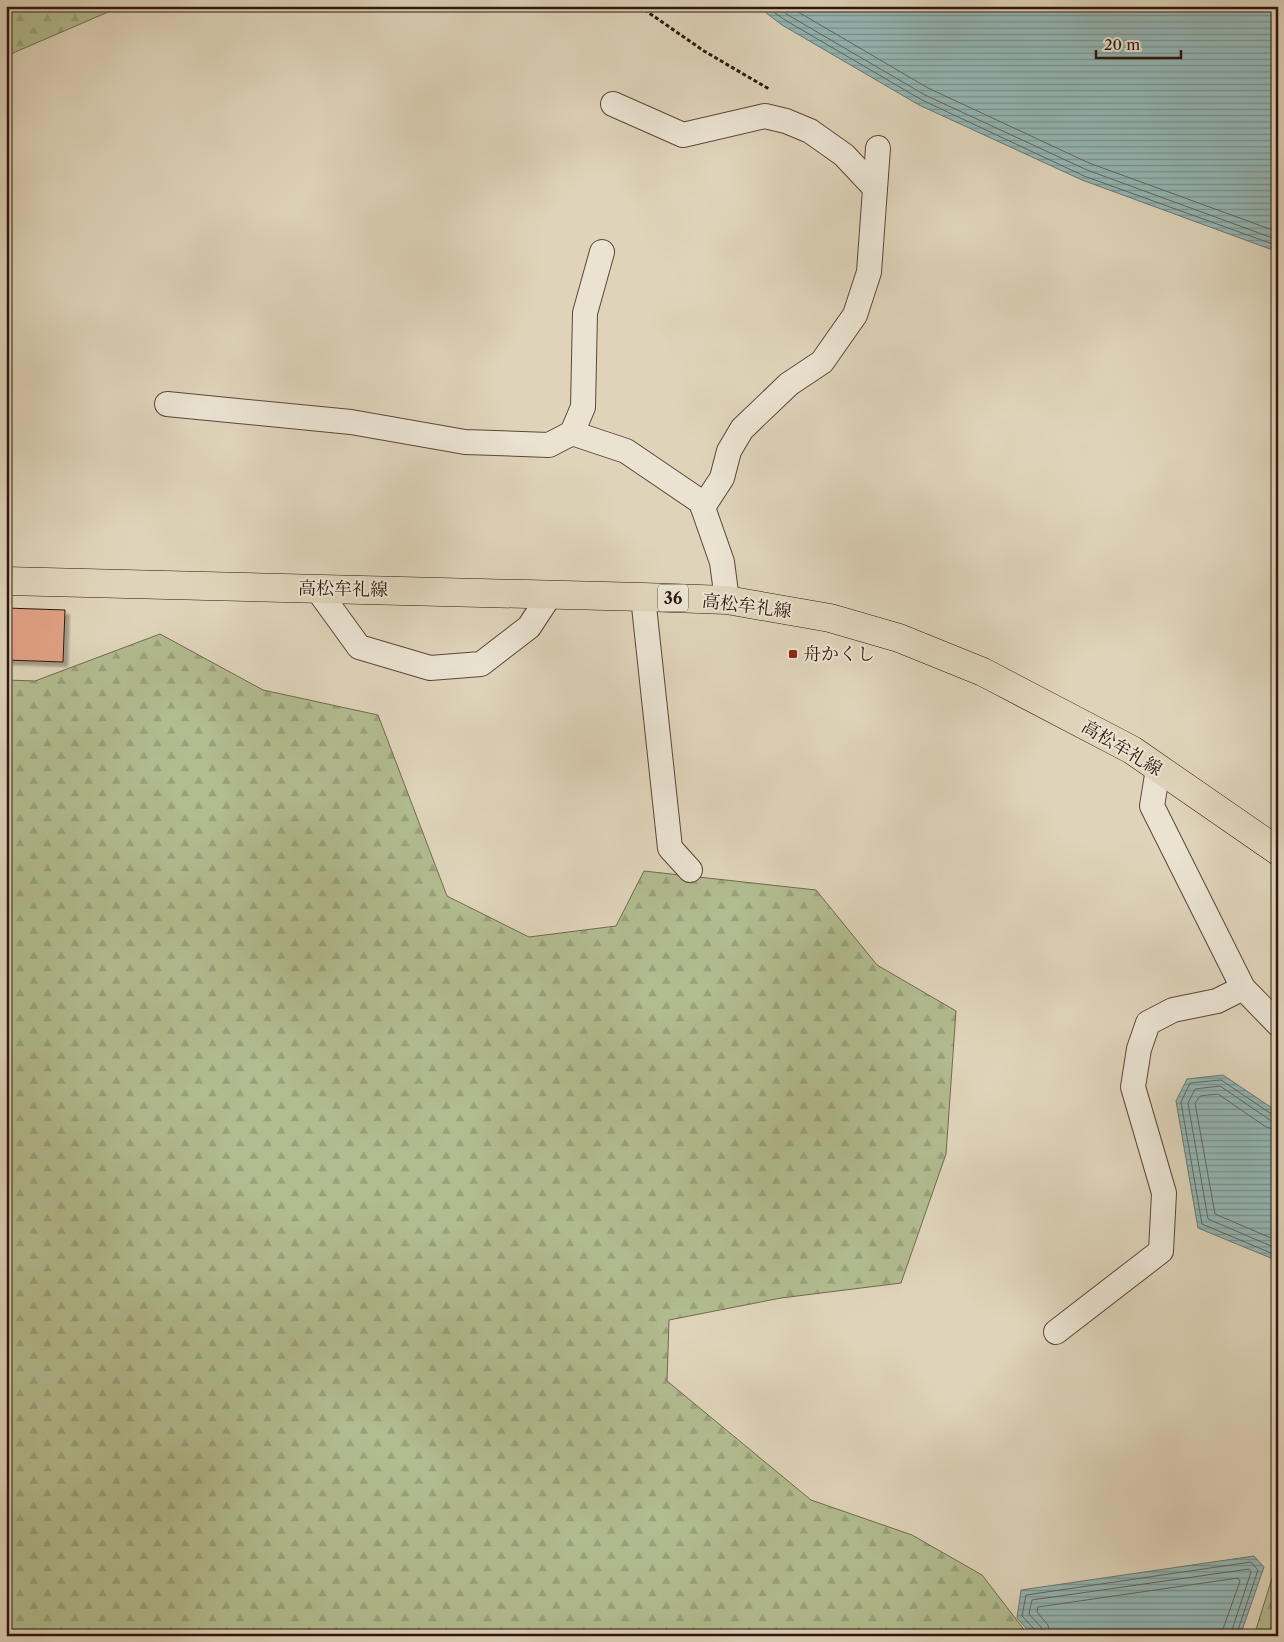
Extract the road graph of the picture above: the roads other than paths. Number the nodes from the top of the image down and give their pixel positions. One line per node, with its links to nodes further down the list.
1 (614, 104): 3 (street)
2 (878, 148): 3 (street)
3 (875, 188): 7 (street)
4 (602, 252): 6 (street)
5 (167, 404): 6 (street)
6 (572, 433): 7 (street)
7 (703, 507): 12 (street)
8 (6, 581): 9 (main road, 高松牟礼線 / 36)
9 (317, 589): 10 (main road, 高松牟礼線 / 36); 10 (street)
10 (550, 595): 11 (main road, 高松牟礼線 / 36)
11 (643, 597): 12 (main road, 高松牟礼線 / 36); 15 (street)
12 (727, 600): 13 (main road, 高松牟礼線 / 36)
13 (1158, 768): 14 (main road, 高松牟礼線 / 36); 16 (street)
14 (1278, 851)
15 (690, 870)
16 (1243, 988): 17 (street); 18 (street)
17 (1278, 1024)
18 (1056, 1332)

